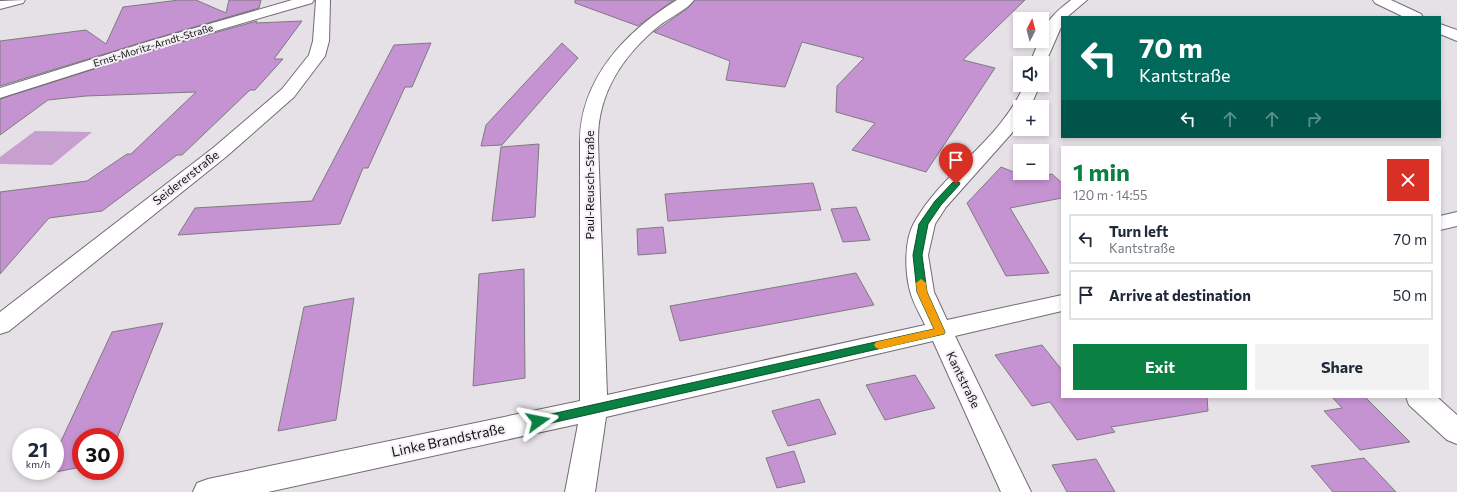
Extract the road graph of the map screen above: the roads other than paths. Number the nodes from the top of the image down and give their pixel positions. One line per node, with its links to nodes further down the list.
1 (18, 0): 7 (street)
2 (307, 0): 12 (street, Ernst-Moritz-Arndt-Straße)
3 (323, 0): 17 (street, Seidererstraße)
4 (687, 0): 20 (street, Paul-Reusch-Straße)
5 (1080, 0): 11 (street)
6 (1380, 0): 8 (street)
7 (0, 5)
8 (1414, 16)
9 (1441, 28): 10 (street)
10 (1457, 36)
11 (1041, 56)
12 (0, 92)
13 (1013, 119): 18 (street, Kantstraße)
14 (1457, 219): 15 (street)
15 (1441, 223)
16 (1061, 303): 18 (street, Linke Brandstraße)
17 (0, 325)
18 (940, 332): 20 (street, Linke Brandstraße); 24 (street, Kantstraße)
19 (1420, 398): 21 (street)
20 (594, 409): 22 (street, Linke Brandstraße); 23 (street, Paul-Reusch-Straße)
21 (1457, 432)
22 (208, 492)
23 (580, 492)
24 (1016, 492)

